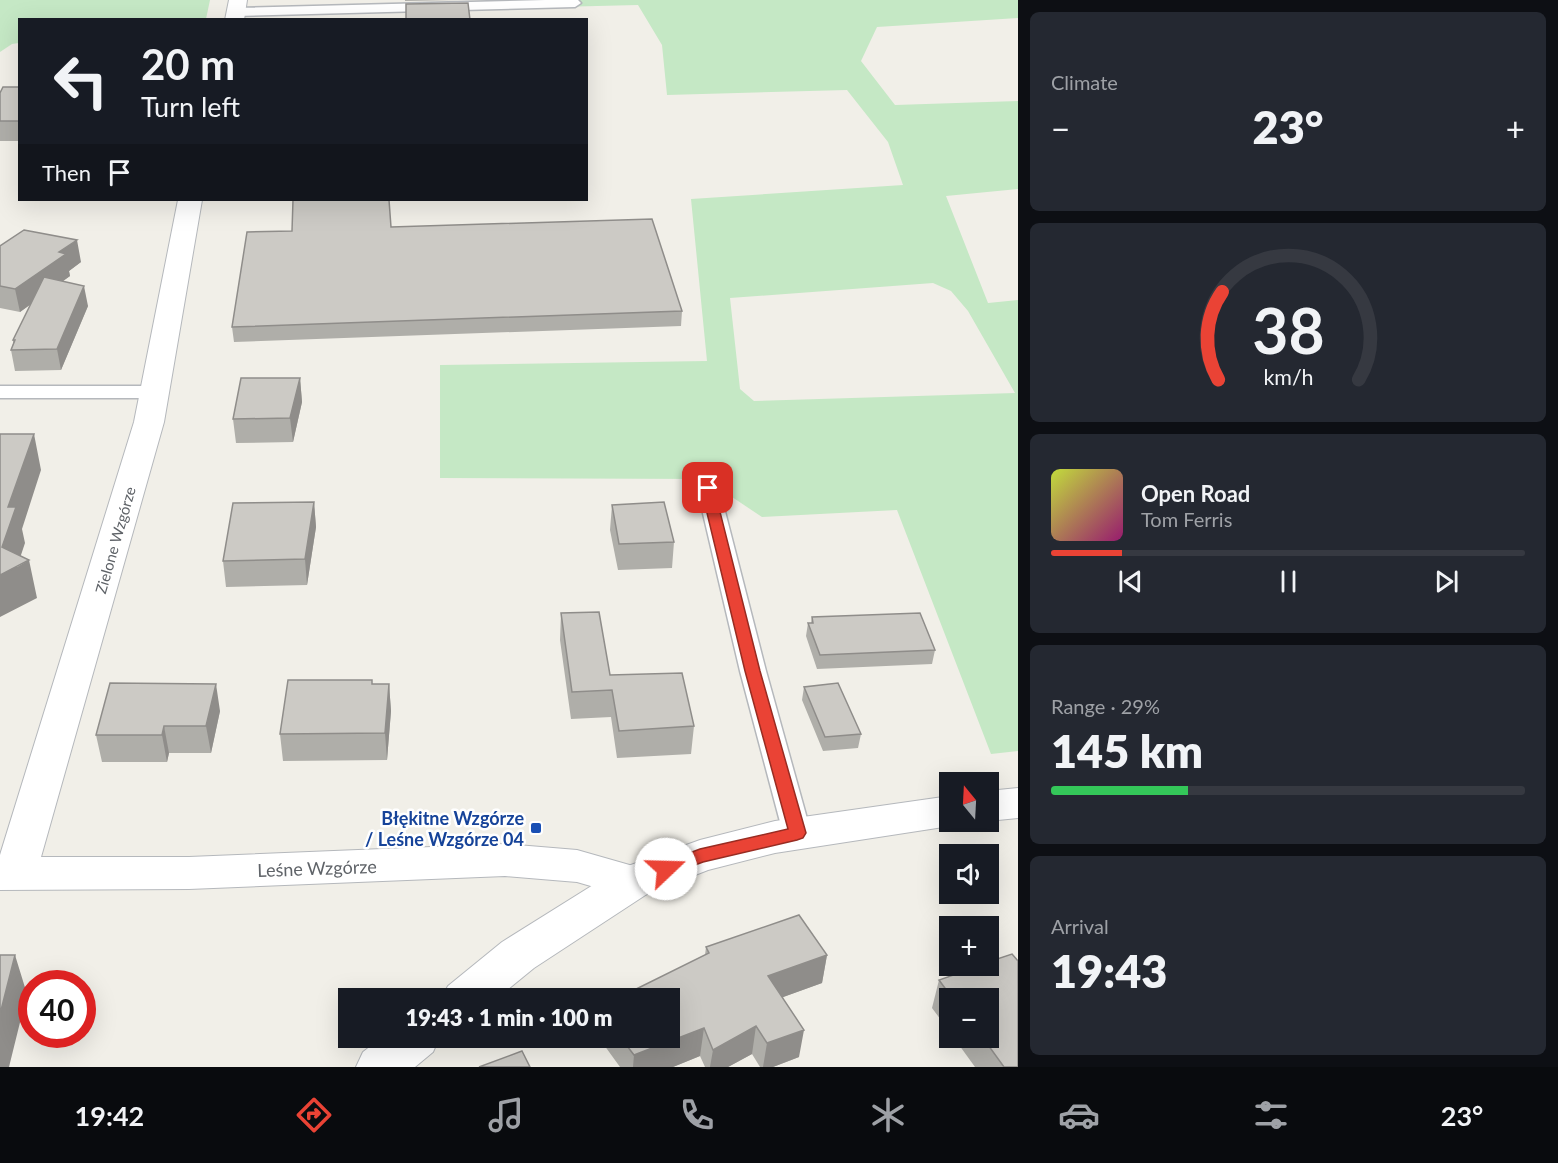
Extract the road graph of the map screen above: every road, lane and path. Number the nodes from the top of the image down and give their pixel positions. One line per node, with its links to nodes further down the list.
1 (575, 3): 2 (lane)
2 (236, 11)
3 (190, 201): 5 (street, Zielone Wzgórze)
4 (0, 392): 5 (lane)
5 (155, 392): 11 (street, Zielone Wzgórze)
6 (708, 488): 10 (lane)
7 (1018, 802): 8 (street)
8 (999, 805)
9 (939, 813): 10 (street)
10 (797, 833): 12 (street)
11 (7, 874): 12 (street, Leśne Wzgórze)
12 (632, 882): 13 (street)
13 (478, 988)
14 (404, 1048): 15 (street)
15 (380, 1067)

